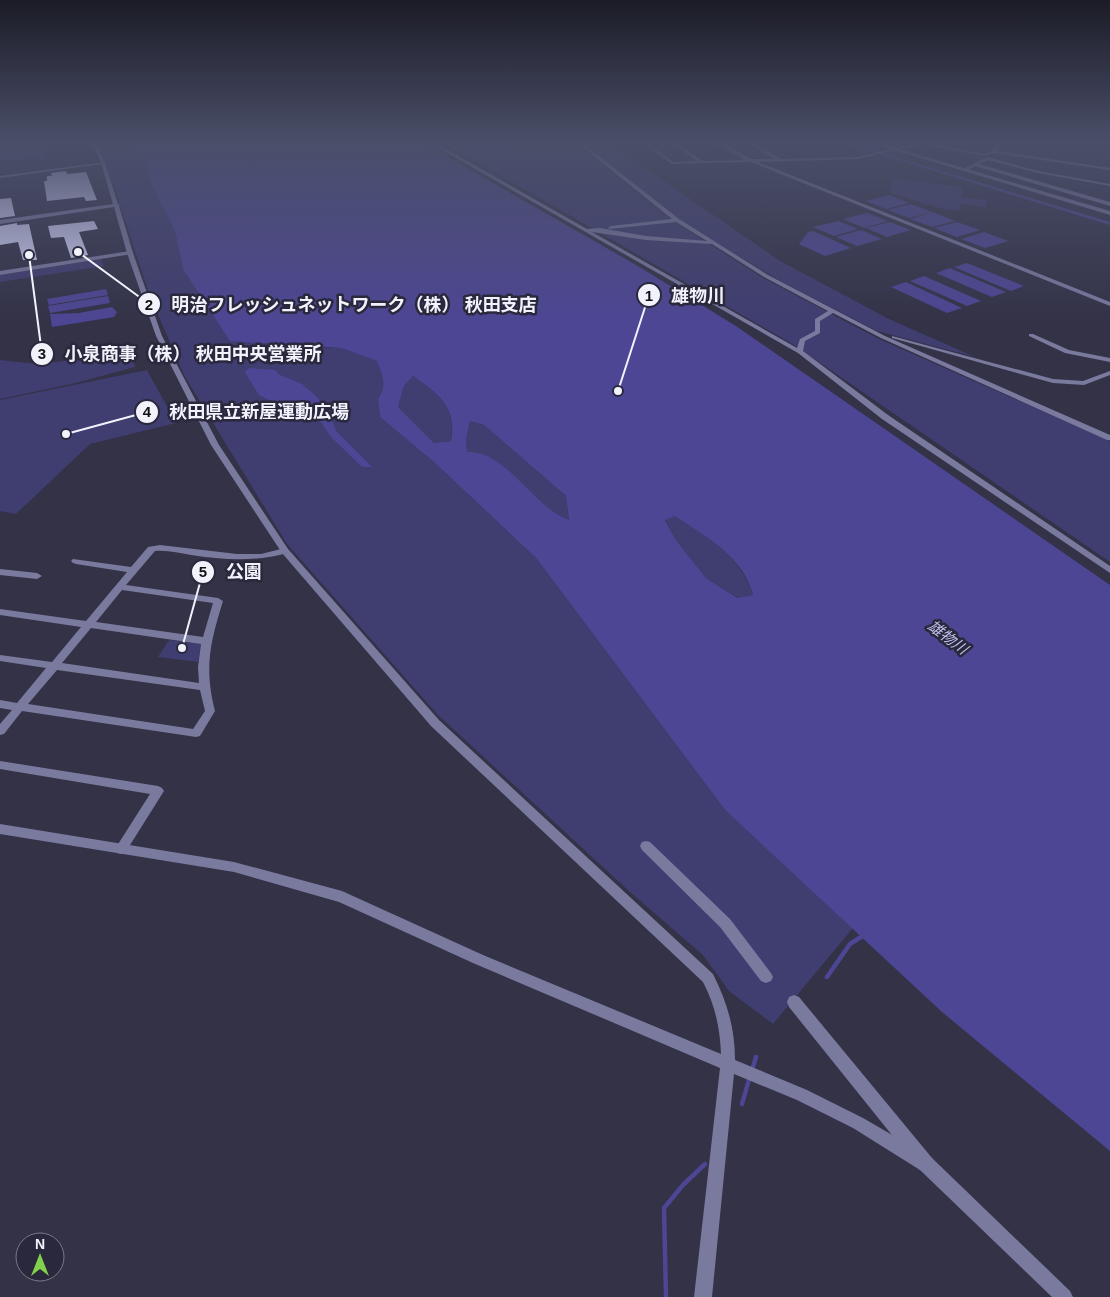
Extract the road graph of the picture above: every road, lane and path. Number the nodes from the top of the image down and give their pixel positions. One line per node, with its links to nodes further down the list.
1 (116, 202): 8 (street)
2 (536, 202): 13 (street)
3 (654, 202): 11 (street)
4 (854, 202): 18 (street)
5 (1071, 202): 9 (street)
6 (1102, 202): 7 (street); 9 (street)
7 (1110, 204)
8 (117, 205): 12 (street); 16 (street)
9 (1089, 207): 10 (street)
10 (1110, 213)
11 (677, 220): 14 (street); 15 (street)
12 (0, 222)
13 (587, 230): 14 (street); 22 (street)
14 (600, 230): 15 (street)
15 (713, 243): 19 (street)
16 (130, 253): 17 (street); 26 (street)
17 (0, 273)
18 (1110, 304)
19 (832, 311): 21 (street); 22 (street)
20 (1031, 335): 23 (street)
21 (884, 337): 24 (street); 25 (street)
22 (800, 352): 29 (street)
23 (1110, 360)
24 (1110, 374)
25 (1110, 438)
26 (285, 551): 28 (street); 48 (street)
27 (76, 562): 28 (street)
28 (133, 570): 32 (street)
29 (1110, 570)
30 (0, 572): 31 (street)
31 (36, 576)
32 (119, 586): 34 (street); 35 (street)
33 (0, 612): 34 (street)
34 (88, 624): 35 (street); 37 (street)
35 (206, 641): 38 (street)
36 (0, 658): 37 (street)
37 (54, 666): 38 (street); 40 (street)
38 (203, 687): 40 (street)
39 (0, 704): 40 (street)
40 (20, 707): 41 (street)
41 (0, 731)
42 (0, 765): 45 (street)
43 (0, 829): 45 (street)
44 (646, 846): 46 (street)
45 (121, 849): 48 (street)
46 (766, 978)
47 (794, 1002): 49 (street)
48 (734, 1065): 49 (street); 50 (street)
49 (926, 1164): 51 (street)
50 (702, 1297)
51 (1064, 1297)

